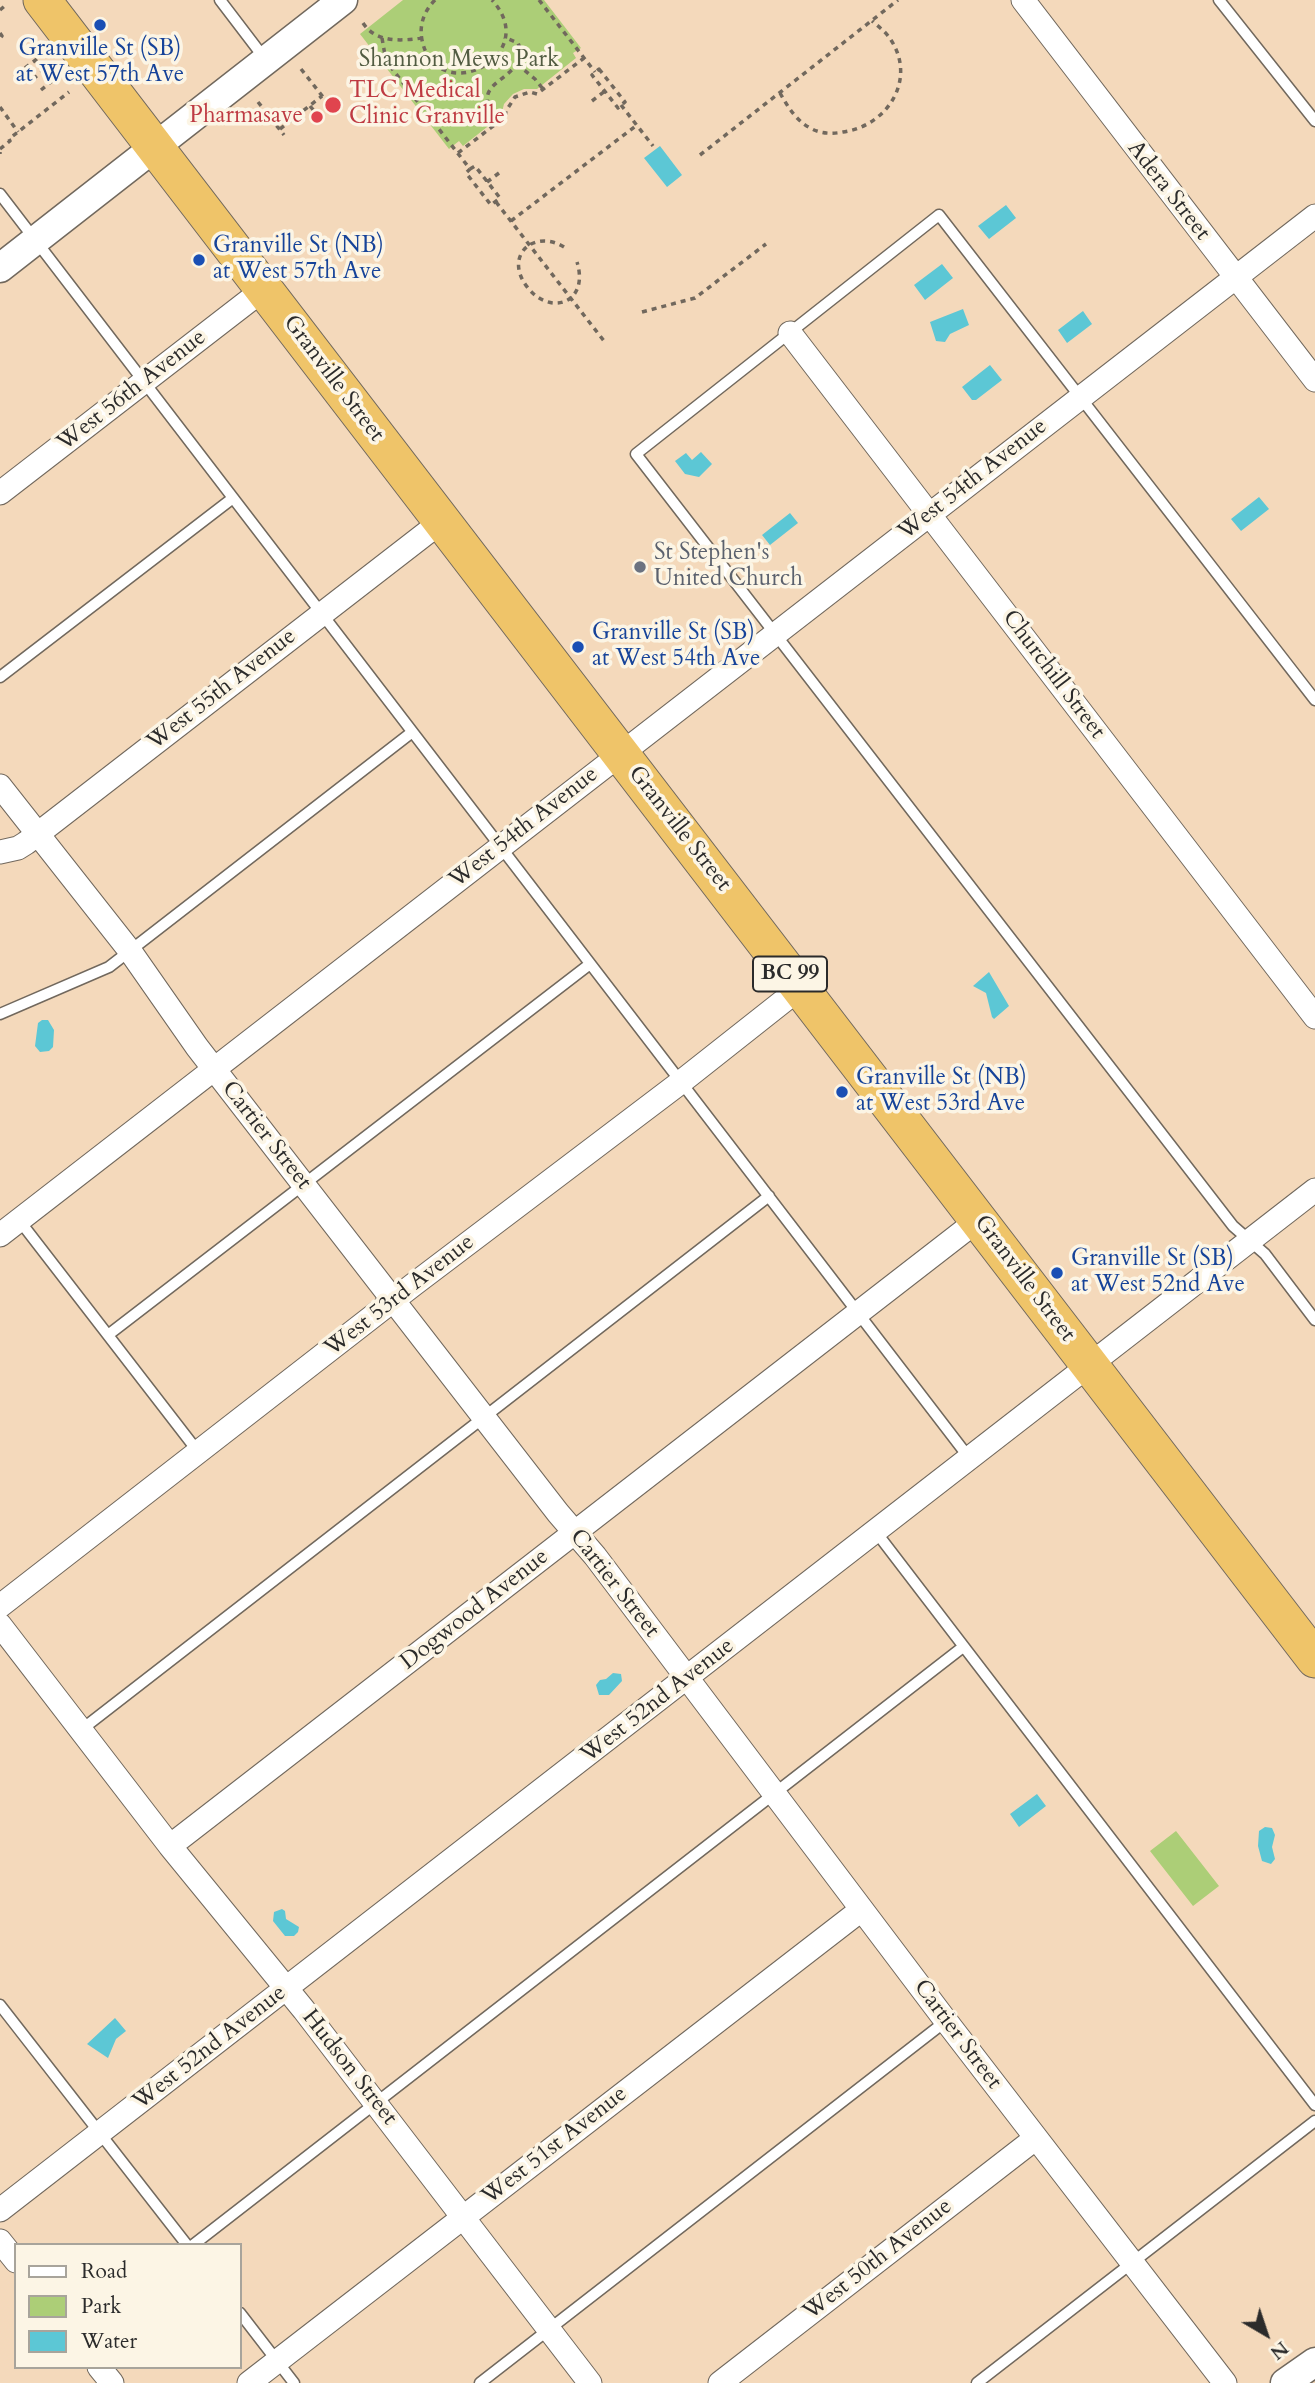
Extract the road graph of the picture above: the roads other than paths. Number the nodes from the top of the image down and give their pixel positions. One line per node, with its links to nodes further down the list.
1 (42, 0): 8 (highway, Granville Street / BC 99)
2 (220, 0): 6 (lane)
3 (343, 0): 6 (street)
4 (1023, 0): 13 (street, Adera Street)
5 (1219, 0): 7 (lane)
6 (265, 60): 8 (street)
7 (1315, 121)
8 (155, 146): 11 (street); 14 (highway, Granville Street / BC 99)
9 (0, 194): 11 (lane)
10 (1315, 216): 13 (street, West 54th Avenue)
11 (35, 240): 12 (street); 17 (lane)
12 (0, 268)
13 (1235, 277): 16 (street, Adera Street); 18 (street, West 54th Avenue)
14 (264, 289): 17 (street, West 56th Avenue); 22 (highway, Granville Street / BC 99)
15 (790, 333): 18 (lane); 21 (street, Churchill Street); 24 (lane)
16 (1315, 380)
17 (144, 382): 19 (street, West 56th Avenue); 20 (lane)
18 (1080, 397): 21 (street, West 54th Avenue); 26 (lane)
19 (0, 493)
20 (233, 498): 23 (lane); 25 (lane)
21 (929, 514): 24 (street, West 54th Avenue); 37 (street, Churchill Street)
22 (442, 521): 23 (street, West 55th Avenue); 28 (highway, Granville Street / BC 99)
23 (320, 613): 27 (lane); 30 (street, West 55th Avenue)
24 (774, 635): 28 (street, West 54th Avenue); 46 (lane)
25 (0, 677)
26 (1315, 700)
27 (411, 733): 31 (lane); 33 (lane)
28 (620, 753): 31 (street, West 54th Avenue); 35 (highway, Granville Street / BC 99)
29 (0, 786): 30 (street, Cartier Street)
30 (38, 834): 32 (street, West 55th Avenue); 33 (street, Cartier Street)
31 (499, 847): 34 (lane); 38 (street, West 54th Avenue)
32 (0, 852)
33 (130, 951): 36 (lane); 38 (street, Cartier Street)
34 (590, 964): 39 (lane); 40 (lane)
35 (800, 988): 39 (street, West 53rd Avenue); 44 (highway, Granville Street / BC 99)
36 (0, 1014)
37 (1315, 1017)
38 (214, 1068): 40 (street, Cartier Street); 43 (street, West 54th Avenue)
39 (681, 1082): 42 (lane); 47 (street, West 53rd Avenue)
40 (303, 1184): 47 (street, Cartier Street); 50 (lane)
41 (1315, 1190): 46 (street, West 52nd Avenue)
42 (769, 1196): 48 (lane); 52 (lane)
43 (19, 1220): 45 (street, West 54th Avenue); 50 (lane)
44 (978, 1220): 48 (street, Dogwood Avenue); 51 (highway, Granville Street / BC 99)
45 (0, 1234)
46 (1250, 1241): 49 (lane); 51 (street, West 52nd Avenue)
47 (393, 1300): 52 (street, Cartier Street); 53 (street, West 53rd Avenue)
48 (859, 1313): 54 (lane); 56 (street, Dogwood Avenue)
49 (1315, 1320)
50 (107, 1335): 53 (lane)
51 (1090, 1366): 54 (street, West 52nd Avenue); 60 (highway, Granville Street / BC 99)
52 (483, 1417): 56 (street, Cartier Street); 62 (lane)
53 (199, 1453): 57 (street, West 53rd Avenue)
54 (970, 1459): 55 (street, West 52nd Avenue)
55 (876, 1532): 59 (lane); 61 (street, West 52nd Avenue)
56 (575, 1533): 61 (street, Cartier Street); 64 (street, Dogwood Avenue)
57 (0, 1606)
58 (0, 1625): 62 (street, Hudson Street)
59 (964, 1647): 63 (lane); 70 (lane)
60 (1315, 1659)
61 (687, 1678): 63 (street, Cartier Street); 66 (street, West 52nd Avenue)
62 (81, 1730): 64 (street, Hudson Street)
63 (775, 1794): 65 (street, Cartier Street); 69 (lane)
64 (170, 1846): 66 (street, Hudson Street)
65 (861, 1910): 68 (street, Cartier Street); 75 (street, West 51st Avenue)
66 (286, 1988): 69 (street, Hudson Street); 72 (street, West 52nd Avenue)
67 (0, 2005): 72 (lane)
68 (946, 2021): 73 (street, Cartier Street); 82 (lane)
69 (376, 2103): 75 (street, Hudson Street); 78 (lane)
70 (1315, 2105)
71 (1315, 2122): 80 (lane)
72 (100, 2133): 74 (street, West 52nd Avenue); 77 (lane)
73 (1036, 2138): 80 (street, Cartier Street); 91 (street, West 50th Avenue)
74 (0, 2210)
75 (464, 2217): 82 (street, Hudson Street); 83 (street, West 51st Avenue)
76 (0, 2241): 79 (street)
77 (185, 2243)
78 (196, 2243)
79 (14, 2258)
80 (1134, 2264): 92 (lane); 93 (street, Cartier Street)
81 (242, 2316): 83 (lane)
82 (550, 2330): 89 (lane); 90 (street, Hudson Street)
83 (277, 2361): 87 (street, West 51st Avenue); 88 (lane)
84 (1315, 2362): 94 (street)
85 (101, 2369): 86 (street)
86 (112, 2383)
87 (249, 2383)
88 (294, 2383)
89 (480, 2383)
90 (590, 2383)
91 (720, 2383)
92 (977, 2383)
93 (1226, 2383)
94 (1285, 2383)

